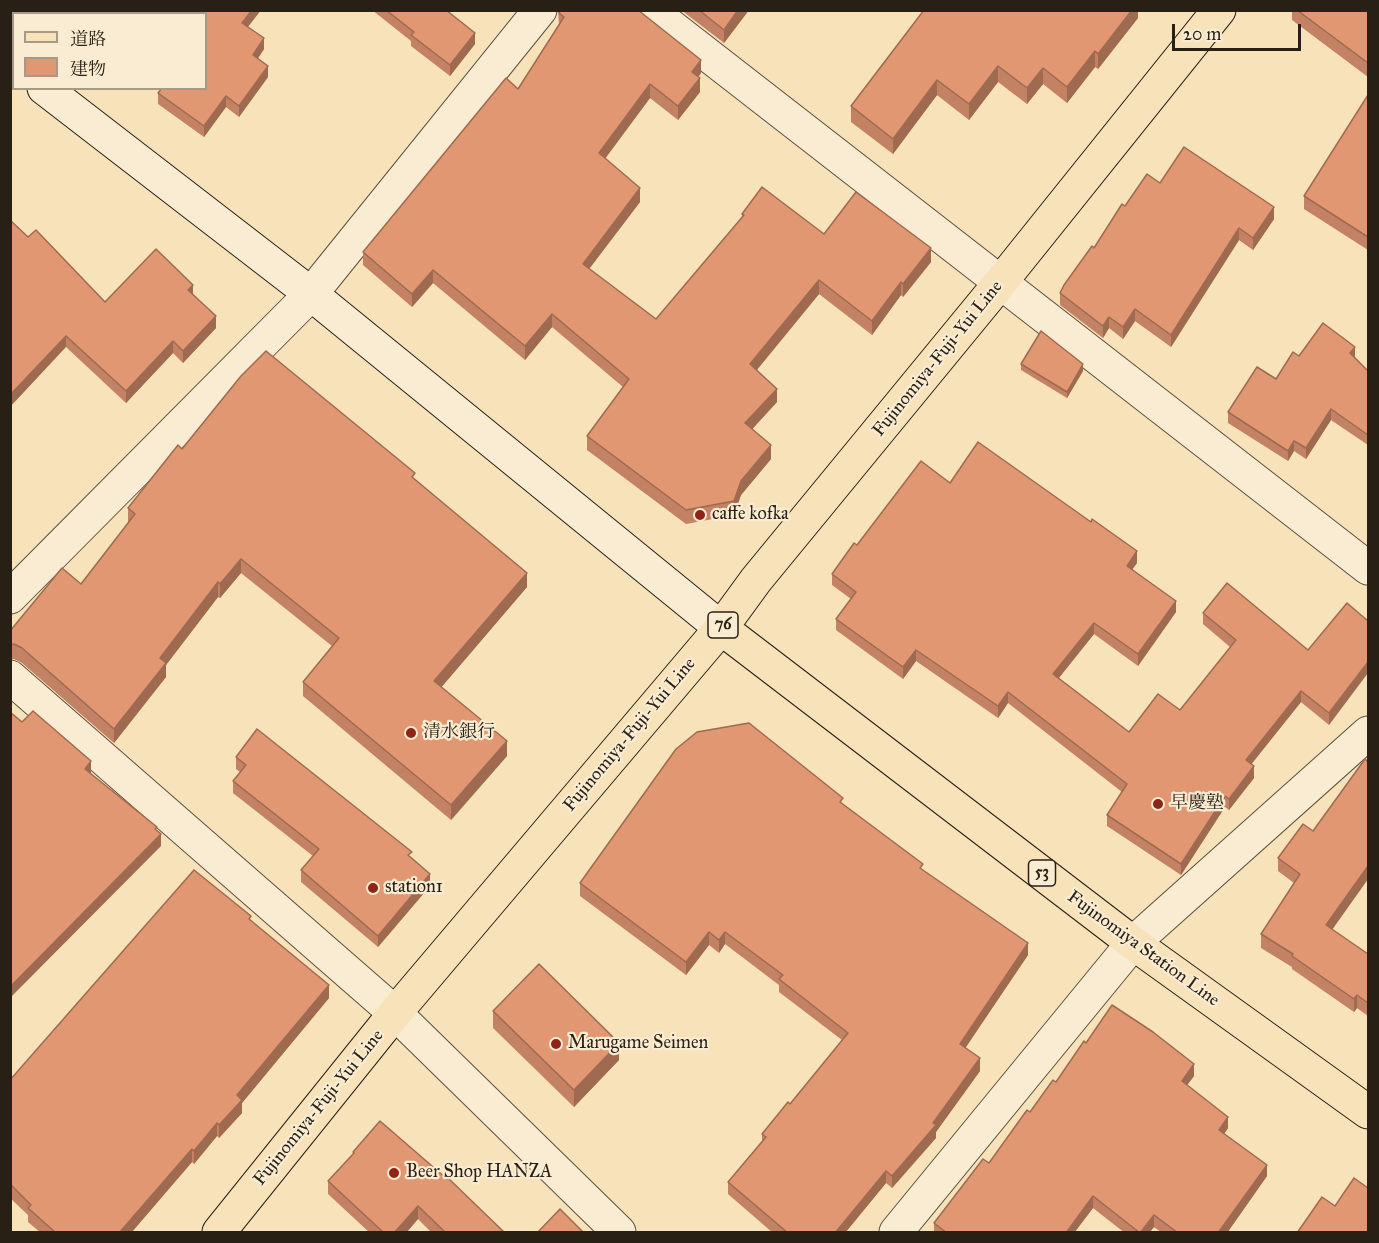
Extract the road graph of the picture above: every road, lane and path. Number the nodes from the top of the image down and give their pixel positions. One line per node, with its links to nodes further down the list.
1 (540, 10): 6 (street)
2 (650, 10): 5 (street)
3 (1219, 10): 5 (main road, Fujinomiya-Fuji-Yui Line / 76)
4 (47, 90): 6 (street)
5 (1000, 283): 7 (street); 9 (main road, Fujinomiya-Fuji-Yui Line / 76)
6 (311, 294): 8 (street); 9 (street)
7 (1368, 568)
8 (10, 597)
9 (721, 628): 12 (main road, Fujinomiya Station Line / 53); 13 (main road, Fujinomiya-Fuji-Yui Line / 76)
10 (10, 677): 13 (street)
11 (1368, 734): 12 (street)
12 (1133, 943): 14 (main road, Fujinomiya Station Line / 53); 17 (street)
13 (395, 1013): 15 (main road, Fujinomiya-Fuji-Yui Line / 76); 16 (street)
14 (1368, 1112)
15 (219, 1233)
16 (619, 1233)
17 (896, 1233)

